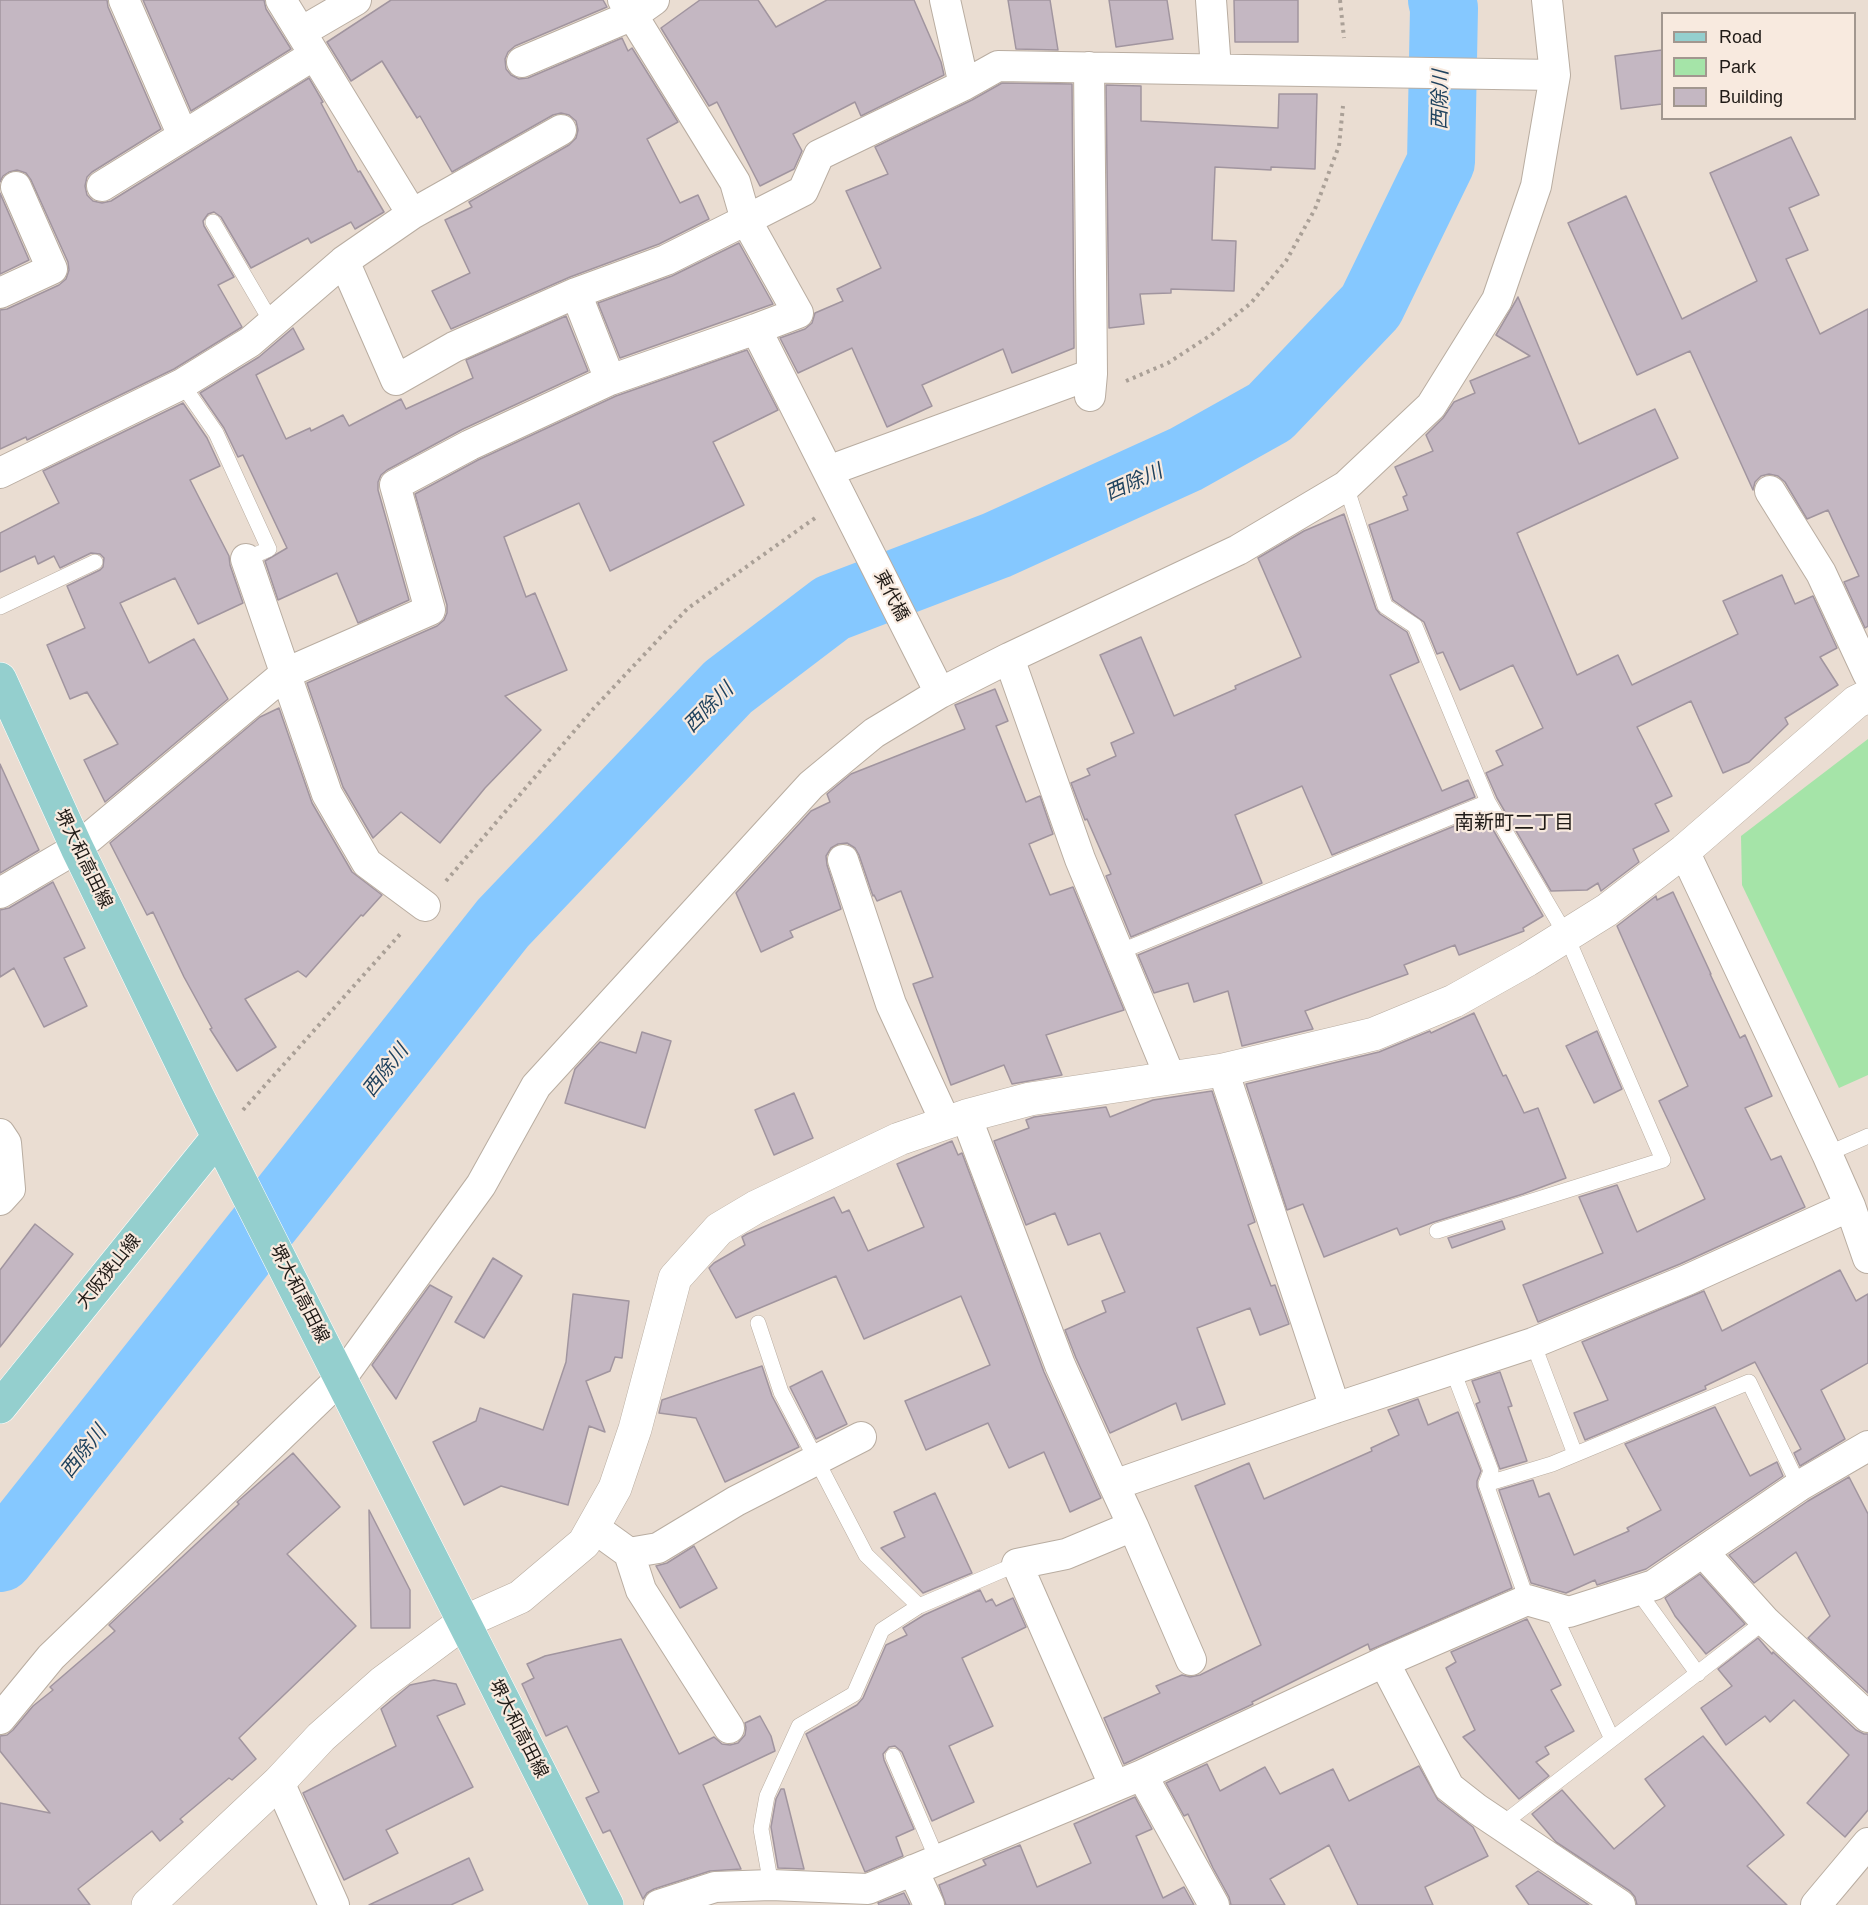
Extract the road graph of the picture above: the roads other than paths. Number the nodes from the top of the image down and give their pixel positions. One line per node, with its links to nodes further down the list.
1 (124, 0): 15 (street)
2 (281, 0): 8 (street)
3 (356, 0): 8 (street)
4 (945, 0): 13 (street)
5 (1211, 0): 11 (street)
6 (1547, 0): 12 (street)
7 (637, 5): 9 (street); 19 (street)
8 (308, 44): 15 (street); 18 (street)
9 (522, 62)
10 (1089, 67): 11 (street); 13 (street); 28 (street)
11 (1216, 69): 12 (street)
12 (1555, 75): 30 (street)
13 (964, 85): 19 (street)
14 (561, 130): 18 (street)
15 (183, 136): 16 (street)
16 (102, 186)
17 (16, 187): 22 (street)
18 (412, 214): 21 (street)
19 (746, 220): 23 (street); 25 (street)
20 (213, 222): 24 (lane)
21 (344, 261): 23 (street); 24 (street)
22 (0, 292)
23 (576, 293): 26 (street)
24 (272, 323): 27 (street)
25 (756, 329): 26 (street); 28 (street, 東代橋)
26 (610, 380): 36 (street)
27 (182, 384): 29 (street); 32 (lane)
28 (828, 471): 39 (street, 東代橋)
29 (0, 473)
30 (1346, 486): 35 (street); 41 (lane)
31 (1770, 491): 37 (street)
32 (246, 559): 36 (street)
33 (95, 562): 34 (lane)
34 (0, 607)
35 (1009, 658): 39 (street); 48 (street)
36 (285, 673): 42 (street); 46 (street)
37 (1868, 674)
38 (0, 680): 42 (main road, 堺大和高田線)
39 (939, 692): 63 (street)
40 (1868, 696): 43 (street)
41 (1488, 802): 47 (lane); 48 (lane)
42 (77, 848): 45 (street); 54 (main road, 堺大和高田線)
43 (1684, 851): 47 (street); 55 (street)
44 (843, 860): 51 (street)
45 (0, 893)
46 (425, 906)
47 (1566, 935): 49 (street); 58 (lane)
48 (1119, 952): 50 (street)
49 (1223, 1070): 50 (street); 65 (street)
50 (1170, 1077): 51 (street)
51 (956, 1119): 71 (street); 74 (street)
52 (0, 1134): 56 (street)
53 (1868, 1136): 55 (lane)
54 (218, 1137): 63 (main road, 堺大和高田線); 64 (main road, 大阪狭山線)
55 (1827, 1154): 57 (street)
56 (0, 1200)
57 (1850, 1206): 59 (street); 61 (street)
58 (1437, 1231)
59 (1868, 1258)
60 (758, 1323): 69 (lane)
61 (1533, 1343): 62 (street); 68 (lane)
62 (1453, 1371): 65 (street); 70 (lane)
63 (342, 1377): 82 (main road, 堺大和高田線); 87 (street)
64 (0, 1407)
65 (1335, 1408): 71 (street)
66 (861, 1437): 69 (street)
67 (1868, 1446): 72 (street)
68 (1575, 1454): 70 (lane); 72 (lane)
69 (818, 1460): 76 (street); 80 (lane)
70 (1486, 1484): 79 (lane)
71 (1114, 1485): 73 (street)
72 (1799, 1486): 75 (street)
73 (1133, 1526): 77 (street); 83 (street)
74 (593, 1527): 76 (street); 82 (street)
75 (1703, 1552): 78 (street); 81 (street)
76 (629, 1553): 88 (street)
77 (1017, 1564): 80 (lane); 93 (street)
78 (1637, 1590): 79 (street); 85 (lane)
79 (1539, 1603): 84 (street); 89 (lane)
80 (919, 1606): 97 (lane)
81 (1765, 1621): 85 (lane); 86 (street)
82 (464, 1622): 92 (street); 100 (main road, 堺大和高田線)
83 (1191, 1660)
84 (1384, 1662): 91 (street); 94 (street)
85 (1698, 1674): 89 (lane)
86 (1868, 1717)
87 (0, 1719)
88 (729, 1728)
89 (1612, 1738): 94 (lane)
90 (893, 1756): 96 (lane)
91 (1142, 1775): 93 (street); 103 (street)
92 (279, 1782): 98 (street); 99 (street)
93 (1114, 1785): 96 (street)
94 (1501, 1825): 104 (street)
95 (1868, 1843): 105 (street)
96 (925, 1865): 97 (street); 102 (street)
97 (771, 1885): 101 (street)
98 (148, 1905)
99 (334, 1905)
100 (607, 1905)
101 (659, 1905)
102 (929, 1905)
103 (1214, 1905)
104 (1620, 1905)
105 (1816, 1905)

